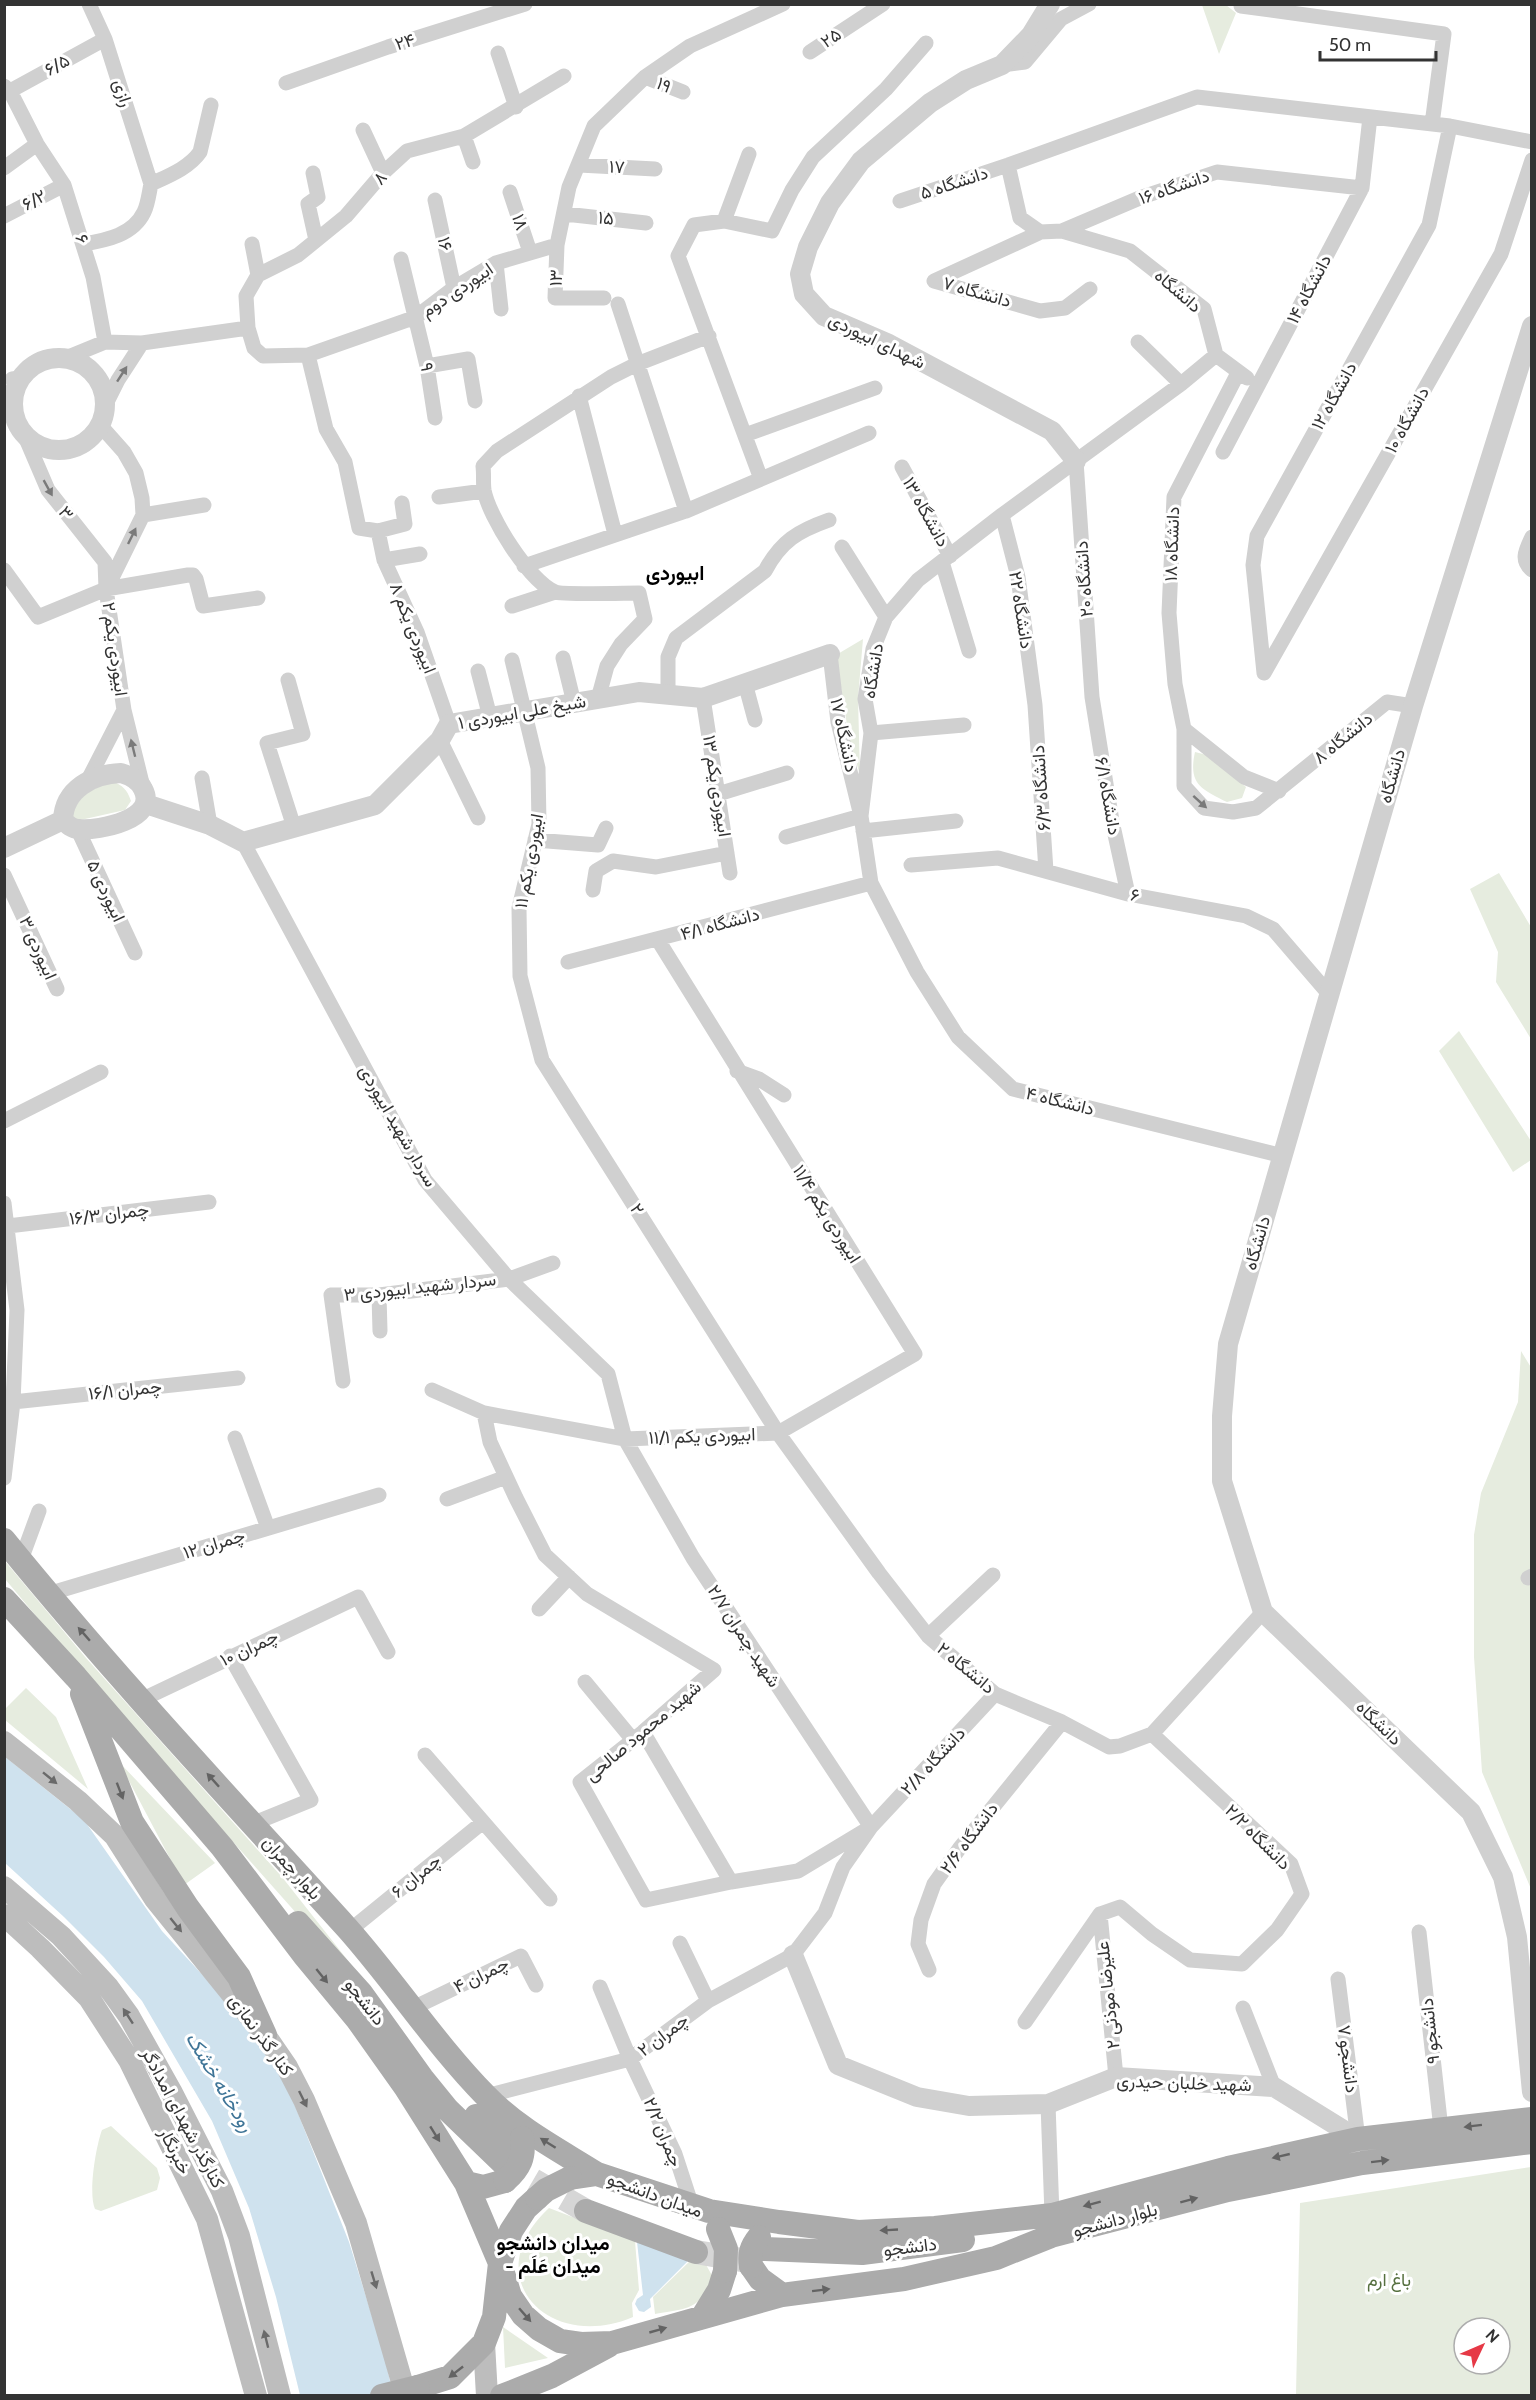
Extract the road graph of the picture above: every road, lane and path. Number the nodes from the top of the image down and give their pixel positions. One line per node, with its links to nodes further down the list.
1 (90, 4): 8 (street, رازی)
2 (525, 4): 15 (street, ۲۴)
3 (783, 4): 14 (street)
4 (883, 4): 10 (street, ۲۵)
5 (1050, 4): 12 (street, شهدای ابیوردی)
6 (1089, 4): 12 (street)
7 (1240, 6): 21 (street)
8 (105, 39): 16 (street, ۶/۵); 36 (street, رازی)
9 (926, 43): 44 (street)
10 (810, 52)
11 (498, 53): 19 (street)
12 (1002, 65): 84 (street, شهدای ابیوردی)
13 (564, 76): 19 (street, ۸)
14 (645, 77): 17 (street, ۱۹); 30 (street)
15 (286, 83)
16 (7, 89): 26 (street, ۶)
17 (682, 92)
18 (211, 105): 36 (street)
19 (516, 107): 24 (street, ۸)
20 (1370, 117): 21 (street); 31 (street); 38 (street, ۱۴ دانشگاه)
21 (1432, 124): 22 (street)
22 (1450, 126): 25 (street); 115 (street, ۱۲ دانشگاه)
23 (363, 130): 35 (street)
24 (464, 136): 29 (street); 35 (street, ۸)
25 (1532, 142)
26 (37, 144): 32 (street); 37 (street, ۶)
27 (749, 154): 44 (street)
28 (1532, 160): 115 (street, ۱۰ دانشگاه)
29 (473, 162)
30 (579, 165): 33 (street, ۱۷); 42 (street)
31 (1008, 165): 41 (street, ۵ دانشگاه); 47 (street)
32 (4, 168)
33 (656, 169)
34 (313, 173): 48 (street)
35 (382, 173): 48 (street, ۸)
36 (151, 184): 49 (street)
37 (64, 185): 43 (street, ۶/۲); 49 (street, ۶)
38 (1362, 188): 46 (street, ۱۶ دانشگاه); 74 (street, ۱۴ دانشگاه)
39 (510, 192): 52 (street, ۱۸)
40 (435, 200): 56 (street, ۱۶)
41 (900, 201)
42 (565, 214): 45 (street, ۱۵); 51 (street)
43 (4, 216)
44 (724, 221): 62 (street)
45 (646, 223)
46 (1062, 231): 47 (street, دانشگاه); 67 (street, دانشگاه)
47 (1041, 232): 57 (street, ۷ دانشگاه)
48 (316, 240): 55 (street, ۸)
49 (84, 244): 63 (street, ۶)
50 (252, 244): 55 (street)
51 (557, 245): 52 (street, ابیوردی دوم); 69 (street, ۱۳)
52 (530, 252): 54 (street, ابیوردی دوم)
53 (401, 259): 59 (street, ۹)
54 (496, 263): 56 (street, ابیوردی دوم); 58 (street)
55 (258, 275): 61 (street)
56 (454, 288): 59 (street, ابیوردی دوم)
57 (1090, 289)
58 (501, 309)
59 (416, 317): 66 (street, ابیوردی دوم); 70 (street, ۹)
60 (1532, 326): 124 (street, دانشگاه)
61 (248, 328): 65 (street); 66 (street, ابیوردی دوم)
62 (709, 336): 69 (street); 82 (street)
63 (105, 342): 65 (street); 68 (street)
64 (1138, 342): 73 (street)
65 (142, 343): 78 (street, one-way to 65)
66 (308, 355): 95 (street)
67 (1216, 355): 71 (street); 73 (street, دانشگاه)
68 (66, 358): 72 (street); 78 (street)
69 (637, 364): 76 (street); 91 (street)
70 (427, 366): 77 (street); 79 (street, ۹)
71 (1238, 374): 74 (street); 130 (street, ۱۸ دانشگاه)
72 (12, 379): 81 (street)
73 (1181, 384): 84 (street, دانشگاه)
74 (1258, 385): 83 (street, ۱۴ دانشگاه)
75 (875, 388): 82 (street)
76 (579, 396): 87 (street); 96 (street)
77 (475, 401)
78 (103, 415): 81 (street); 92 (street)
79 (435, 418)
80 (868, 433): 86 (street)
81 (24, 434): 105 (street, ۳, one-way to 105)
82 (745, 435): 86 (street)
83 (1223, 452)
84 (1076, 461): 93 (street, دانشگاه); 119 (street, ۲۰ دانشگاه)
85 (902, 467): 100 (street, ۱۳ دانشگاه)
86 (761, 479): 91 (street)
87 (484, 491): 88 (street); 102 (street)
88 (439, 497)
89 (402, 503): 95 (street)
90 (204, 505): 92 (street)
91 (686, 510): 96 (street)
92 (142, 515): 105 (street, one-way to 92)
93 (1002, 515): 100 (street, دانشگاه); 123 (street, ۲۲ دانشگاه)
94 (829, 520): 118 (street)
95 (378, 531): 101 (street, ۸ ابیوردی یکم)
96 (615, 534): 102 (street)
97 (1532, 537): 104 (street)
98 (842, 547): 109 (street)
99 (420, 554): 101 (street)
100 (946, 559): 109 (street, دانشگاه); 110 (street, ۱۳ دانشگاه)
101 (384, 560): 131 (street, ۸ ابیوردی یکم)
102 (524, 566): 106 (street)
103 (4, 570): 105 (street)
104 (1532, 570)
105 (106, 589): 107 (street); 125 (street, ۲ ابیوردی یکم)
106 (555, 592): 108 (street); 121 (street)
107 (258, 598)
108 (512, 606)
109 (886, 617): 132 (street, دانشگاه)
110 (969, 651)
111 (830, 654): 117 (street, شیخ علی ابیوردی ۱); 141 (street, ۱۷ دانشگاه)
112 (563, 658): 122 (street)
113 (512, 660): 126 (street, ۱۱ ابیوردی یکم)
114 (478, 671): 127 (street)
115 (1264, 673)
116 (288, 680): 144 (street)
117 (745, 683): 120 (street, شیخ علی ابیوردی ۱); 128 (street)
118 (668, 695): 120 (street, شیخ علی ابیوردی ۱); 121 (street, شیخ علی ابیوردی ۱)
119 (1092, 697): 157 (street, ۶/۱ دانشگاه)
120 (703, 698): 137 (street, ۱۳ ابیوردی یکم)
121 (598, 699): 122 (street, شیخ علی ابیوردی ۱)
122 (574, 703): 126 (street, شیخ علی ابیوردی ۱)
123 (1035, 705): 152 (street, ۶/۳ دانشگاه)
124 (1413, 706): 136 (street, ۸ دانشگاه); 163 (street, دانشگاه)
125 (124, 710): 135 (street); 138 (street, ۲ ابیوردی یکم, one-way to 125)
126 (525, 711): 127 (street, شیخ علی ابیوردی ۱); 147 (street, ۱۱ ابیوردی یکم)
127 (490, 717): 131 (street, شیخ علی ابیوردی ۱)
128 (756, 720)
129 (964, 725): 132 (street)
130 (1184, 729): 136 (street); 136 (street, ۱۸ دانشگاه, one-way to 136)
131 (445, 732): 139 (street, ۸ ابیوردی یکم); 144 (street, شیخ علی ابیوردی ۱)
132 (872, 733): 141 (street, دانشگاه)
133 (788, 773): 137 (street)
134 (202, 778): 143 (street)
135 (88, 780): 138 (street); 142 (street)
136 (1279, 791)
137 (718, 794): 150 (street, ۱۳ ابیوردی یکم)
138 (144, 795): 142 (street); 143 (street)
139 (478, 818)
140 (956, 821): 141 (street)
141 (862, 824): 146 (street); 155 (street, دانشگاه)
142 (70, 825): 149 (street); 159 (street, ۵ ابیوردی)
143 (210, 825): 148 (street)
144 (294, 828): 148 (street, شیخ علی ابیوردی ۱)
145 (606, 828): 147 (street)
146 (786, 837)
147 (535, 840): 161 (street, ۱۱ ابیوردی یکم)
148 (243, 842): 173 (street, سردار شهید ابیوردی)
149 (4, 848)
150 (727, 853): 153 (street, ۱۳ ابیوردی یکم); 156 (street)
151 (911, 866): 152 (street, ۶)
152 (1046, 871): 157 (street, ۶)
153 (730, 873)
154 (4, 875): 162 (street, ۳ ابیوردی)
155 (871, 883): 158 (street, ۴/۱ دانشگاه); 168 (street, ۴ دانشگاه)
156 (593, 890)
157 (1128, 894): 163 (street, ۶)
158 (657, 940): 160 (street, ۴/۱ دانشگاه); 164 (street, ۱۱/۴ ابیوردی یکم)
159 (135, 953)
160 (567, 962)
161 (520, 976): 181 (street, ۲)
162 (57, 989)
163 (1329, 994): 168 (street, دانشگاه)
164 (737, 1071): 166 (street); 181 (street, ۱۱/۴ ابیوردی یکم)
165 (101, 1072): 167 (street)
166 (784, 1095)
167 (4, 1121)
168 (1282, 1156): 197 (street, دانشگاه)
169 (209, 1202): 171 (street, ۱۶/۳ چمران)
170 (4, 1203): 171 (street)
171 (8, 1226): 179 (street)
172 (553, 1263): 173 (street)
173 (509, 1279): 174 (street, ۳ سردار شهید ابیوردی); 183 (street, سردار شهید ابیوردی)
174 (379, 1295): 175 (street); 177 (street, ۳ سردار شهید ابیوردی)
175 (380, 1332)
176 (237, 1378): 179 (street, ۱۶/۱ چمران)
177 (343, 1382)
178 (432, 1390): 180 (street)
179 (13, 1402): 185 (street)
180 (484, 1413): 183 (street); 184 (street, شهید محمود صالحی)
181 (778, 1433): 183 (street, ۱۱/۱ ابیوردی یکم); 198 (street, ۲ دانشگاه)
182 (236, 1438): 189 (street)
183 (625, 1439): 212 (street, ۲/۷ شهید چمران)
184 (506, 1477): 187 (street); 193 (street, شهید محمود صالحی)
185 (4, 1478)
186 (379, 1495): 189 (street, ۱۲ چمران)
187 (447, 1499)
188 (39, 1511): 191 (street)
189 (268, 1528): 194 (street, ۱۲ چمران)
190 (4, 1540): 191 (main road, بلوار چمران)
191 (21, 1560): 194 (main road, بلوار چمران)
192 (993, 1575): 198 (street)
193 (569, 1577): 196 (street); 207 (street, شهید محمود صالحی)
194 (48, 1594): 204 (main road, بلوار چمران, one-way to 194)
195 (4, 1599): 201 (main road)
196 (538, 1609)
197 (1263, 1612): 206 (street, ۲ دانشگاه); 235 (street, دانشگاه)
198 (928, 1636): 203 (street, ۲ دانشگاه)
199 (388, 1653): 200 (street, ۱۰ چمران)
200 (230, 1656): 204 (street, ۱۰ چمران); 211 (street)
201 (76, 1677): 213 (main road); 231 (main road, one-way to 231)
202 (585, 1682): 207 (street)
203 (995, 1694): 205 (street, ۲ دانشگاه); 212 (street, ۲/۸ دانشگاه)
204 (141, 1700): 211 (main road, بلوار چمران, one-way to 204)
205 (1062, 1722): 206 (street, ۲ دانشگاه); 223 (street, ۲/۶ دانشگاه)
206 (1152, 1734): 217 (street, ۲/۲ دانشگاه)
207 (638, 1736): 214 (street); 214 (street, شهید محمود صالحی)
208 (4, 1742): 231 (main road, کنار گذر نمازی, one-way to 231)
209 (425, 1755): 210 (street)
210 (483, 1822): 216 (street); 219 (street, ۶ چمران)
211 (252, 1824): 219 (main road, بلوار چمران); 242 (main road, دانشجو)
212 (871, 1827): 214 (street, شهید محمود صالحی); 222 (street)
213 (222, 1847): 242 (main road, دانشجو); 244 (main road, one-way to 244)
214 (731, 1882)
215 (4, 1887): 258 (main road, کنارگذر شهدای امدادگر, one-way to 215)
216 (550, 1899)
217 (1100, 1914): 230 (street); 233 (street, ۲ علیرضا موذنی)
218 (4, 1916): 257 (main road, خبرنگار)
219 (349, 1931): 228 (main road, بلوار چمران)
220 (1419, 1932): 239 (street, ۹ دانشجو)
221 (680, 1943): 227 (street)
222 (793, 1955): 227 (street, ۲ چمران); 237 (street, شهید خلبان حیدری)
223 (928, 1970)
224 (1338, 1979): 240 (street, ۷ دانشجو)
225 (536, 1985): 228 (street, ۴ چمران)
226 (600, 1987): 232 (street, ۲/۲ چمران)
227 (708, 2001): 232 (street, ۲ چمران)
228 (411, 2008): 236 (main road, بلوار چمران)
229 (1243, 2008): 234 (street)
230 (1025, 2022)
231 (265, 2036): 256 (main road, کنار گذر نمازی, one-way to 256)
232 (630, 2059): 236 (street, ۲ چمران); 248 (street, ۲/۲ چمران)
233 (1116, 2077): 234 (street, شهید خلبان حیدری); 237 (street, شهید خلبان حیدری)
234 (1274, 2087): 240 (street, شهید خلبان حیدری)
235 (1532, 2092)
236 (486, 2096): 242 (main road, بلوار چمران)
237 (1048, 2104): 247 (street)
238 (1532, 2119): 239 (main road, بلوار دانشجو, one-way to 239)
239 (1441, 2130): 240 (main road, بلوار دانشجو)
240 (1358, 2139): 247 (main road, بلوار دانشجو, one-way to 247)
241 (1532, 2142): 247 (main road, بلوار دانشجو, one-way to 241)
242 (512, 2151): 243 (main road, بلوار چمران, one-way to 242); 244 (main road)
243 (597, 2174): 248 (main road, میدان دانشجو); 250 (main road, میدان دانشجو, bridge)
244 (466, 2183): 250 (main road)
245 (591, 2206): 248 (main road)
246 (778, 2223): 247 (main road, بلوار دانشجو, one-way to 246); 248 (main road, بلوار دانشجو); 249 (main road)
247 (1051, 2226): 249 (main road, دانشجو); 251 (main road, بلوار دانشجو, one-way to 247)
248 (703, 2227): 252 (main road, میدان دانشجو, bridge)
249 (760, 2254): 251 (main road)
250 (500, 2263): 253 (main road, میدان دانشجو); 254 (main road, one-way to 254)
251 (782, 2295): 252 (main road, بلوار دانشجو)
252 (703, 2316): 254 (main road, one-way to 252)
253 (484, 2343): 256 (main road, one-way to 256); 260 (main road)
254 (612, 2343): 255 (main road)
255 (548, 2386): 261 (main road)
256 (412, 2391): 259 (main road, bridge)
257 (256, 2396)
258 (280, 2396)
259 (382, 2396)
260 (487, 2396)
261 (502, 2396)

